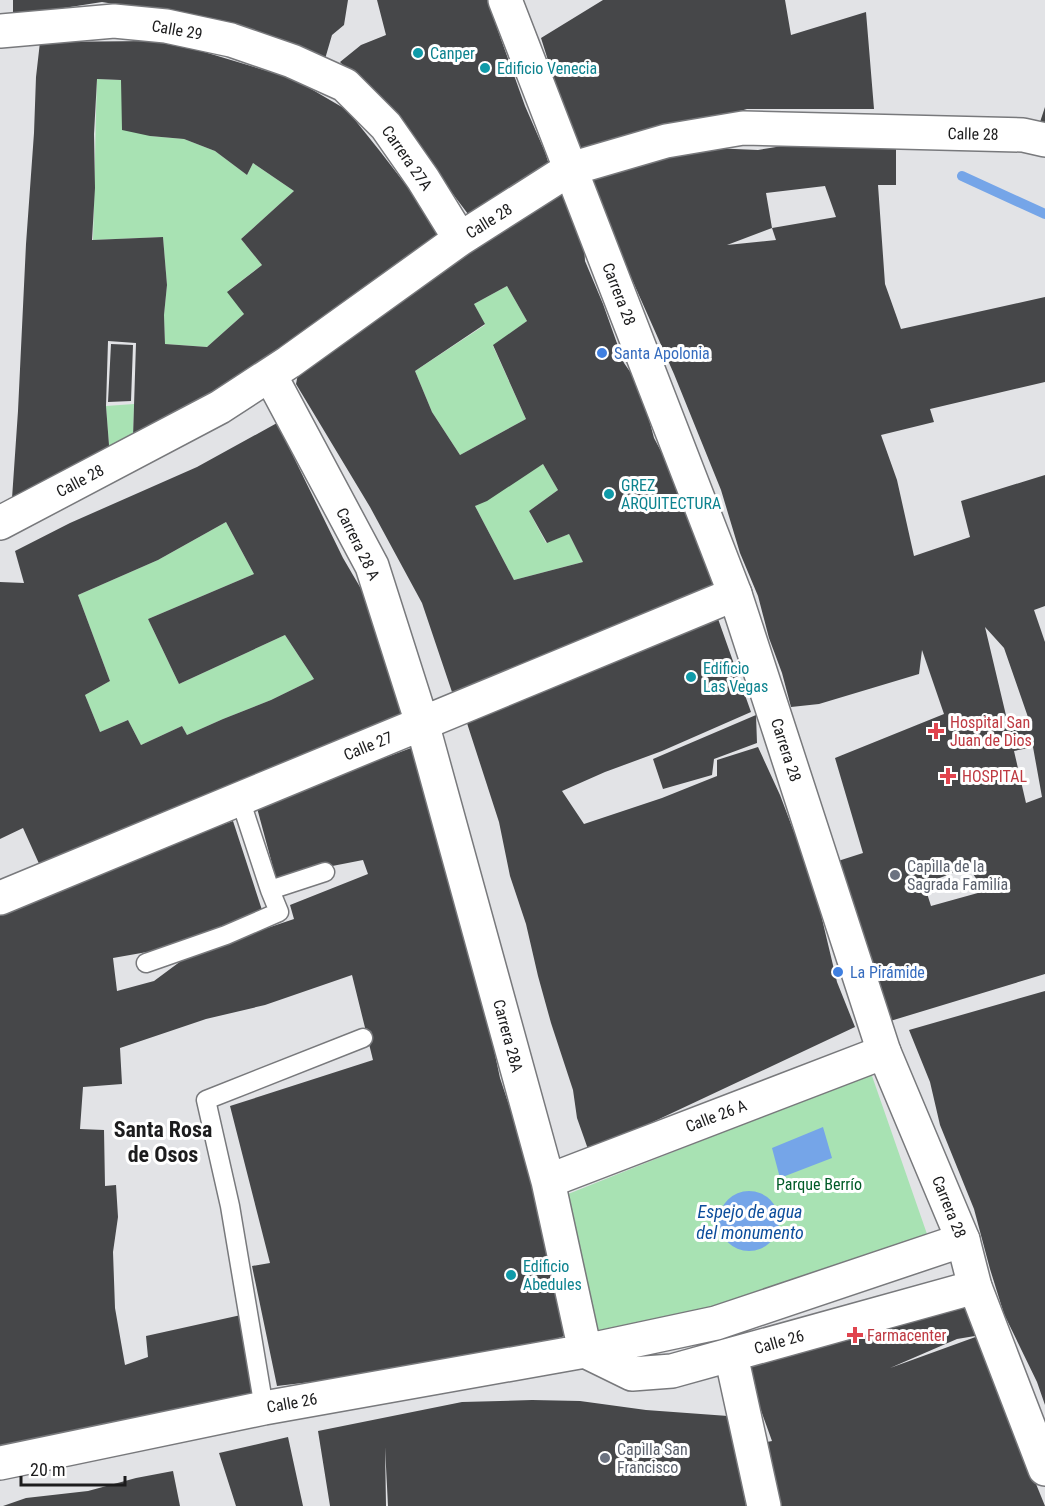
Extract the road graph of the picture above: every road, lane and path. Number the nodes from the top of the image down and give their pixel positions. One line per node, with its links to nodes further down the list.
1 (509, 2): 5 (street, Carrera 28)
2 (0, 31): 3 (street, Calle 29)
3 (345, 85): 6 (street, Carrera 27A)
4 (1045, 140): 5 (street, Calle 28)
5 (570, 169): 6 (street, Calle 28); 9 (street, Carrera 28)
6 (460, 239): 7 (street, Calle 28)
7 (270, 375): 8 (street, Calle 28); 10 (street, Carrera 28 A)
8 (0, 523)
9 (735, 594): 10 (street, Calle 27); 17 (street, Carrera 28)
10 (422, 723): 11 (street, Calle 27); 18 (street, Carrera 28A)
11 (240, 799): 13 (lane); 14 (street, Calle 27)
12 (325, 872): 13 (lane)
13 (270, 890): 15 (lane)
14 (0, 898)
15 (146, 963)
16 (363, 1038): 23 (lane)
17 (884, 1052): 18 (street, Calle 26 A); 19 (street, Carrera 28)
18 (548, 1180): 21 (street, Carrera 28A)
19 (963, 1240): 20 (street, Carrera 28); 21 (street, Calle 26)
20 (975, 1287): 22 (street, Calle 26); 25 (street, Carrera 28)
21 (585, 1351): 22 (street, Calle 26); 23 (street, Calle 26)
22 (732, 1355): 26 (street)
23 (264, 1408): 24 (street, Calle 26)
24 (0, 1463)
25 (1045, 1469)
26 (764, 1506)

